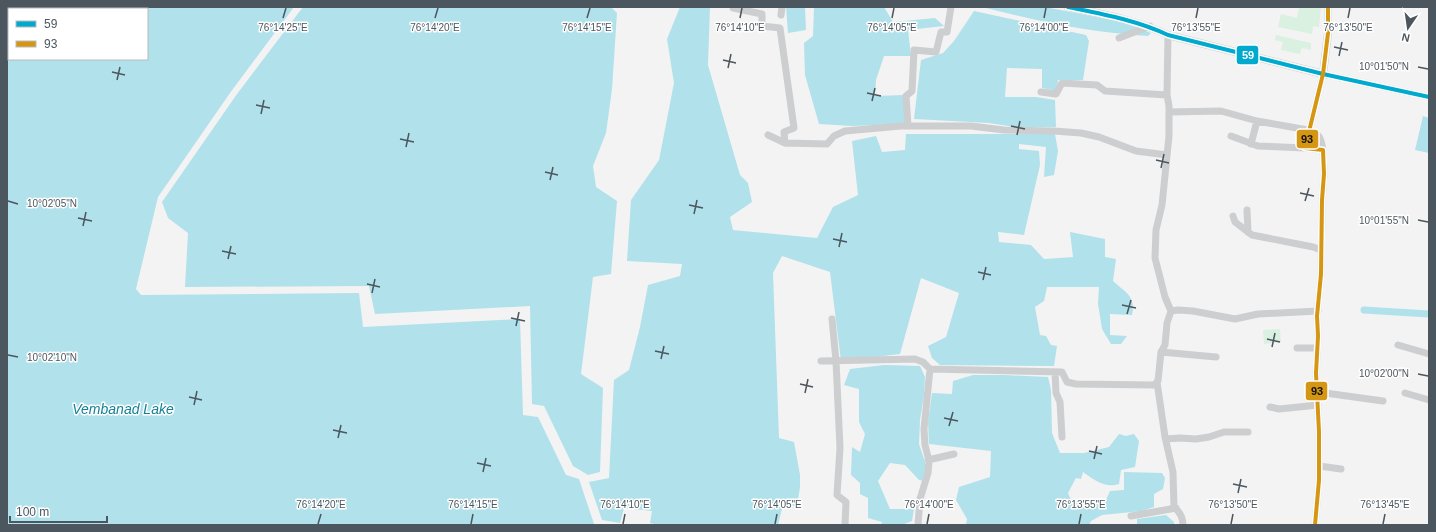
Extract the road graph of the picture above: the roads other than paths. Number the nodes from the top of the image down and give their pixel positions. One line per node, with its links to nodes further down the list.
1 (733, 7): 18 (street)
2 (951, 7): 14 (street)
3 (1068, 7): 5 (street)
4 (1328, 7): 8 (street)
5 (1150, 26): 6 (street); 7 (street)
6 (1168, 35): 8 (street); 10 (street)
7 (1119, 38)
8 (1323, 74): 11 (street); 15 (street)
9 (1041, 92): 10 (street)
10 (1167, 95): 12 (street)
11 (1429, 97)
12 (1169, 112): 13 (street); 22 (street)
13 (1257, 121): 15 (street); 19 (street)
14 (908, 126): 18 (street); 22 (street)
15 (1308, 130): 20 (street); 21 (street)
16 (768, 135): 18 (street)
17 (1231, 136): 19 (street)
18 (785, 143)
19 (1251, 144): 20 (street)
20 (1305, 148): 21 (street)
21 (1323, 150): 26 (street)
22 (1167, 155): 28 (street)
23 (1247, 210): 25 (street)
24 (1233, 216): 25 (street)
25 (1248, 232): 26 (street)
26 (1321, 250): 27 (street)
27 (1318, 310): 28 (street); 32 (street)
28 (1171, 311): 33 (street)
29 (832, 320): 37 (street)
30 (1398, 345): 34 (street)
31 (1297, 348): 32 (street)
32 (1317, 348): 41 (street)
33 (1160, 352): 35 (street); 40 (street)
34 (1429, 354)
35 (1216, 357)
36 (821, 361): 37 (street)
37 (836, 361): 38 (street); 56 (street)
38 (930, 368): 39 (street); 51 (street)
39 (1056, 372): 40 (street); 48 (street)
40 (1157, 382): 49 (street)
41 (1318, 392): 44 (street); 45 (street)
42 (1405, 393): 43 (street)
43 (1429, 400)
44 (1383, 401)
45 (1318, 405): 46 (street); 52 (street)
46 (1270, 407)
47 (1248, 432): 49 (street)
48 (1062, 437)
49 (1166, 439): 54 (street)
50 (954, 454): 51 (street)
51 (928, 460): 57 (street)
52 (1319, 466): 53 (street); 59 (street)
53 (1341, 469)
54 (1176, 508): 55 (street); 58 (street)
55 (1131, 516)
56 (845, 525)
57 (918, 525)
58 (1183, 525)
59 (1315, 525)

